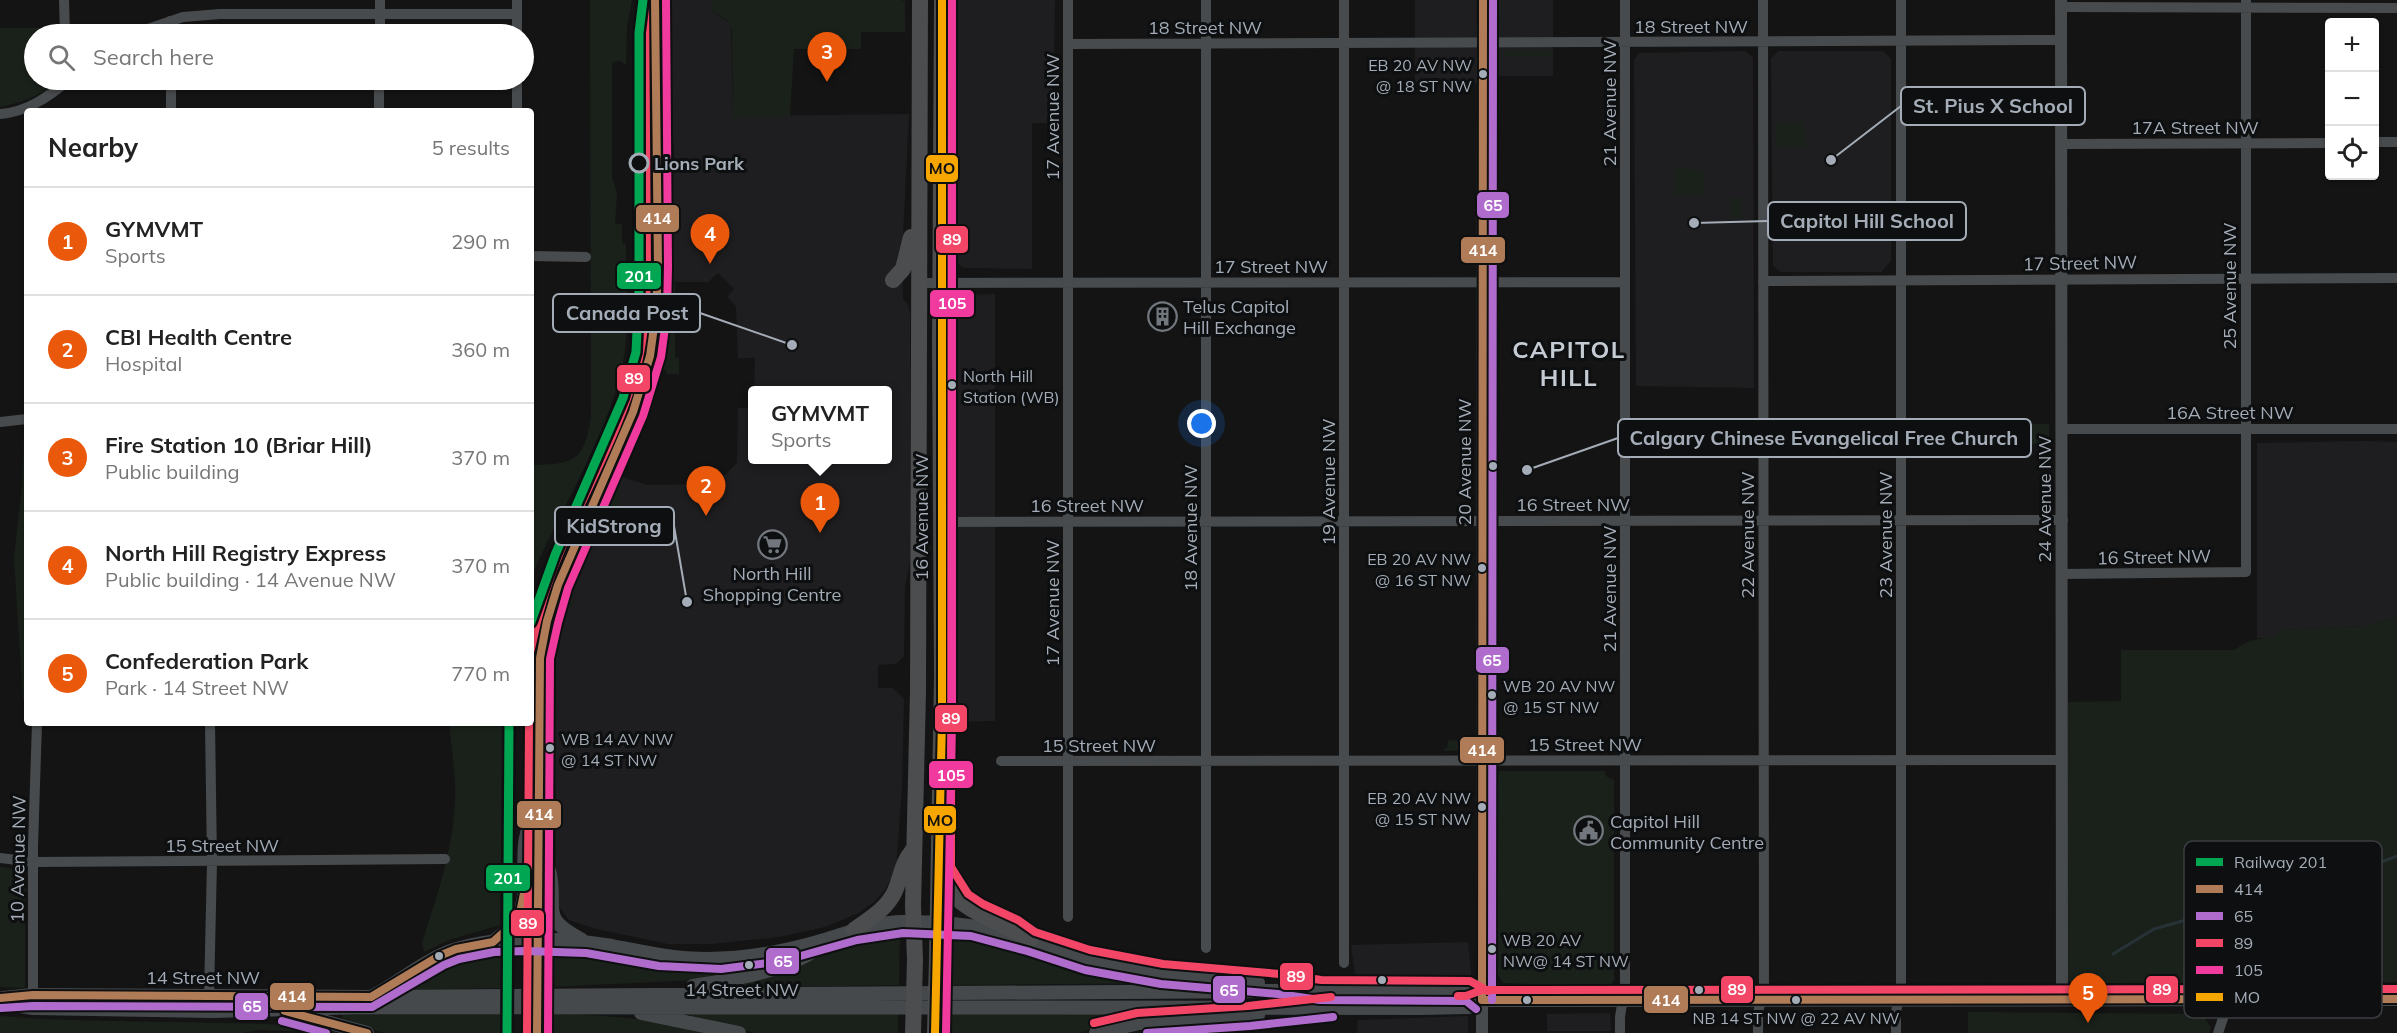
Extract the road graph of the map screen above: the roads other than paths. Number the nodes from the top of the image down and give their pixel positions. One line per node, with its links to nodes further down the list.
1 (64, 0): 20 (street)
2 (380, 0): 17 (street)
3 (517, 0): 18 (street)
4 (655, 0): 88 (street)
5 (920, 0): 45 (highway, 16 Avenue NW)
6 (942, 0): 58 (highway, 16 Avenue NW)
7 (1068, 0): 31 (street, 17 Avenue NW)
8 (1206, 0): 28 (street, 18 Avenue NW)
9 (1344, 0): 29 (street, 19 Avenue NW)
10 (1483, 0): 25 (street, 20 Avenue NW)
11 (1625, 0): 30 (street, 21 Avenue NW)
12 (1763, 0): 26 (street, 22 Avenue NW)
13 (1901, 0): 27 (street, 23 Avenue NW)
14 (2061, 4): 15 (street); 24 (street, 24 Avenue NW)
15 (2246, 4): 16 (street); 44 (street, 25 Avenue NW)
16 (2397, 8)
17 (380, 14): 18 (street); 19 (street); 22 (street)
18 (516, 14): 23 (street)
19 (170, 21): 21 (street)
20 (65, 24)
21 (161, 24)
22 (380, 24)
23 (516, 24)
24 (2061, 40): 27 (street, 18 Street NW); 43 (street, 24 Avenue NW)
25 (1483, 42): 29 (street, 18 Street NW); 30 (street, 18 Street NW); 55 (street, 20 Avenue NW)
26 (1763, 42): 27 (street, 18 Street NW); 30 (street, 18 Street NW); 52 (street, 22 Avenue NW)
27 (1901, 42): 53 (street, 23 Avenue NW)
28 (1206, 43): 29 (street, 18 Street NW); 31 (street, 18 Street NW); 60 (street, 18 Avenue NW)
29 (1344, 43): 54 (street, 19 Avenue NW)
30 (1625, 43): 56 (street, 21 Avenue NW)
31 (1068, 44): 59 (street, 17 Avenue NW)
32 (58, 90): 39 (street)
33 (171, 90): 36 (street)
34 (379, 90): 37 (street)
35 (517, 90): 38 (street)
36 (171, 108)
37 (379, 108)
38 (517, 108)
39 (0, 114)
40 (2379, 142): 41 (street)
41 (2397, 142)
42 (2325, 143): 44 (street, 17A Street NW)
43 (2061, 144): 44 (street, 17A Street NW); 51 (street, 24 Avenue NW)
44 (2245, 144): 48 (street, 25 Avenue NW)
45 (918, 214): 50 (highway); 57 (highway, 16 Avenue NW)
46 (534, 256): 47 (street)
47 (586, 257)
48 (2246, 278): 49 (street, 17 Street NW); 51 (street, 17 Street NW); 63 (street, 25 Avenue NW)
49 (2397, 278)
50 (893, 279)
51 (2061, 280): 53 (street, 17 Street NW); 64 (street, 24 Avenue NW)
52 (1763, 281): 53 (street, 17 Street NW); 68 (street, 22 Avenue NW)
53 (1901, 281): 69 (street, 23 Avenue NW)
54 (1344, 282): 55 (street, 17 Street NW); 60 (street, 17 Street NW); 74 (street, 19 Avenue NW)
55 (1483, 282): 56 (street, 17 Street NW); 66 (street, 20 Avenue NW)
56 (1625, 282): 67 (street, 21 Avenue NW)
57 (918, 283): 58 (street, 17 Street NW); 90 (highway, 16 Avenue NW)
58 (941, 283): 59 (street, 17 Street NW); 72 (highway, 16 Avenue NW)
59 (1068, 283): 60 (street, 17 Street NW); 71 (street, 17 Avenue NW)
60 (1206, 283): 73 (street, 18 Avenue NW)
61 (24, 419): 62 (street)
62 (0, 422)
63 (2246, 428): 64 (street, 16A Street NW); 65 (street, 16A Street NW); 75 (street, 25 Avenue NW)
64 (2063, 429): 70 (street, 24 Avenue NW)
65 (2397, 429)
66 (1482, 520): 67 (street, 16 Street NW); 74 (street, 16 Street NW); 79 (street, 20 Avenue NW)
67 (1625, 520): 68 (street, 16 Street NW); 87 (street, 21 Avenue NW)
68 (1763, 520): 69 (street, 16 Street NW); 80 (street, 22 Avenue NW)
69 (1901, 520): 70 (street, 16 Street NW); 81 (street, 23 Avenue NW)
70 (2062, 520): 76 (street, 24 Avenue NW)
71 (1068, 521): 72 (street, 16 Street NW); 73 (street, 16 Street NW); 84 (street, 17 Avenue NW)
72 (940, 522): 95 (highway, 16 Avenue NW)
73 (1207, 522): 74 (street, 16 Street NW); 85 (street, 18 Avenue NW)
74 (1344, 522): 86 (street, 19 Avenue NW)
75 (2246, 572): 76 (street, 16 Street NW)
76 (2062, 574): 82 (street, 24 Avenue NW)
77 (38, 726): 94 (street, 10 Avenue NW)
78 (210, 726): 93 (street)
79 (1482, 760): 86 (street, 15 Street NW); 87 (street, 15 Street NW); 120 (street, 20 Avenue NW)
80 (1764, 760): 81 (street, 15 Street NW); 87 (street, 15 Street NW); 115 (street, 22 Avenue NW)
81 (1901, 760): 82 (street, 15 Street NW); 116 (street, 23 Avenue NW)
82 (2062, 760): 112 (street, 24 Avenue NW)
83 (1001, 761): 84 (street, 15 Street NW)
84 (1069, 761): 85 (street, 15 Street NW); 96 (street, 17 Avenue NW)
85 (1206, 761): 86 (street, 15 Street NW); 105 (street, 18 Avenue NW)
86 (1345, 761): 106 (street, 19 Avenue NW)
87 (1626, 761): 114 (street, 21 Avenue NW)
88 (538, 811): 89 (street); 103 (main road)
89 (538, 848): 101 (street); 104 (main road)
90 (914, 848): 97 (highway, 16 Avenue NW); 99 (highway)
91 (0, 858): 94 (street, 15 Street NW)
92 (445, 859): 93 (street, 15 Street NW)
93 (212, 861): 94 (street, 15 Street NW); 110 (street)
94 (34, 862): 108 (street, 10 Avenue NW)
95 (940, 870): 98 (highway, 16 Avenue NW); 102 (highway)
96 (1068, 918)
97 (914, 923): 98 (main road); 99 (main road); 128 (highway, 16 Avenue NW, bridge)
98 (938, 924): 102 (main road); 129 (highway, 16 Avenue NW, bridge)
99 (854, 930): 100 (main road)
100 (828, 939): 104 (main road); 109 (main road)
101 (537, 940): 103 (main road); 104 (main road); 126 (street, bridge)
102 (1030, 941): 107 (main road)
103 (493, 942): 111 (main road)
104 (587, 943)
105 (1206, 948)
106 (1344, 963)
107 (1320, 990): 109 (main road, 14 Street NW); 120 (main road, 14 Street NW)
108 (33, 994): 110 (main road, 14 Street NW); 119 (main road, 14 Street NW)
109 (675, 994): 111 (main road, 14 Street NW)
110 (209, 995): 111 (main road, 14 Street NW)
111 (371, 997)
112 (2062, 998): 113 (main road, 14 Street NW); 116 (main road, 14 Street NW)
113 (2184, 998)
114 (1624, 999): 115 (main road, 14 Street NW); 120 (main road, 14 Street NW); 132 (street, 21 Avenue NW)
115 (1761, 999): 116 (main road, 14 Street NW); 133 (street, 22 Avenue NW)
116 (1899, 999): 134 (street, 23 Avenue NW)
117 (2382, 999): 118 (main road, 14 Street NW)
118 (2397, 999)
119 (0, 1000): 123 (main road, 14 Street NW)
120 (1482, 1000): 122 (main road, 14 Street NW); 131 (street, 20 Avenue NW)
121 (625, 1007): 122 (main road, 14 Street NW); 123 (main road, 14 Street NW); 127 (main road)
122 (1320, 1007): 130 (main road)
123 (281, 1010): 125 (main road)
124 (2223, 1018): 135 (street)
125 (367, 1033)
126 (537, 1033)
127 (739, 1033)
128 (913, 1033)
129 (935, 1033)
130 (1096, 1033)
131 (1482, 1033)
132 (1620, 1033)
133 (1758, 1033)
134 (1896, 1033)
135 (2218, 1033)

